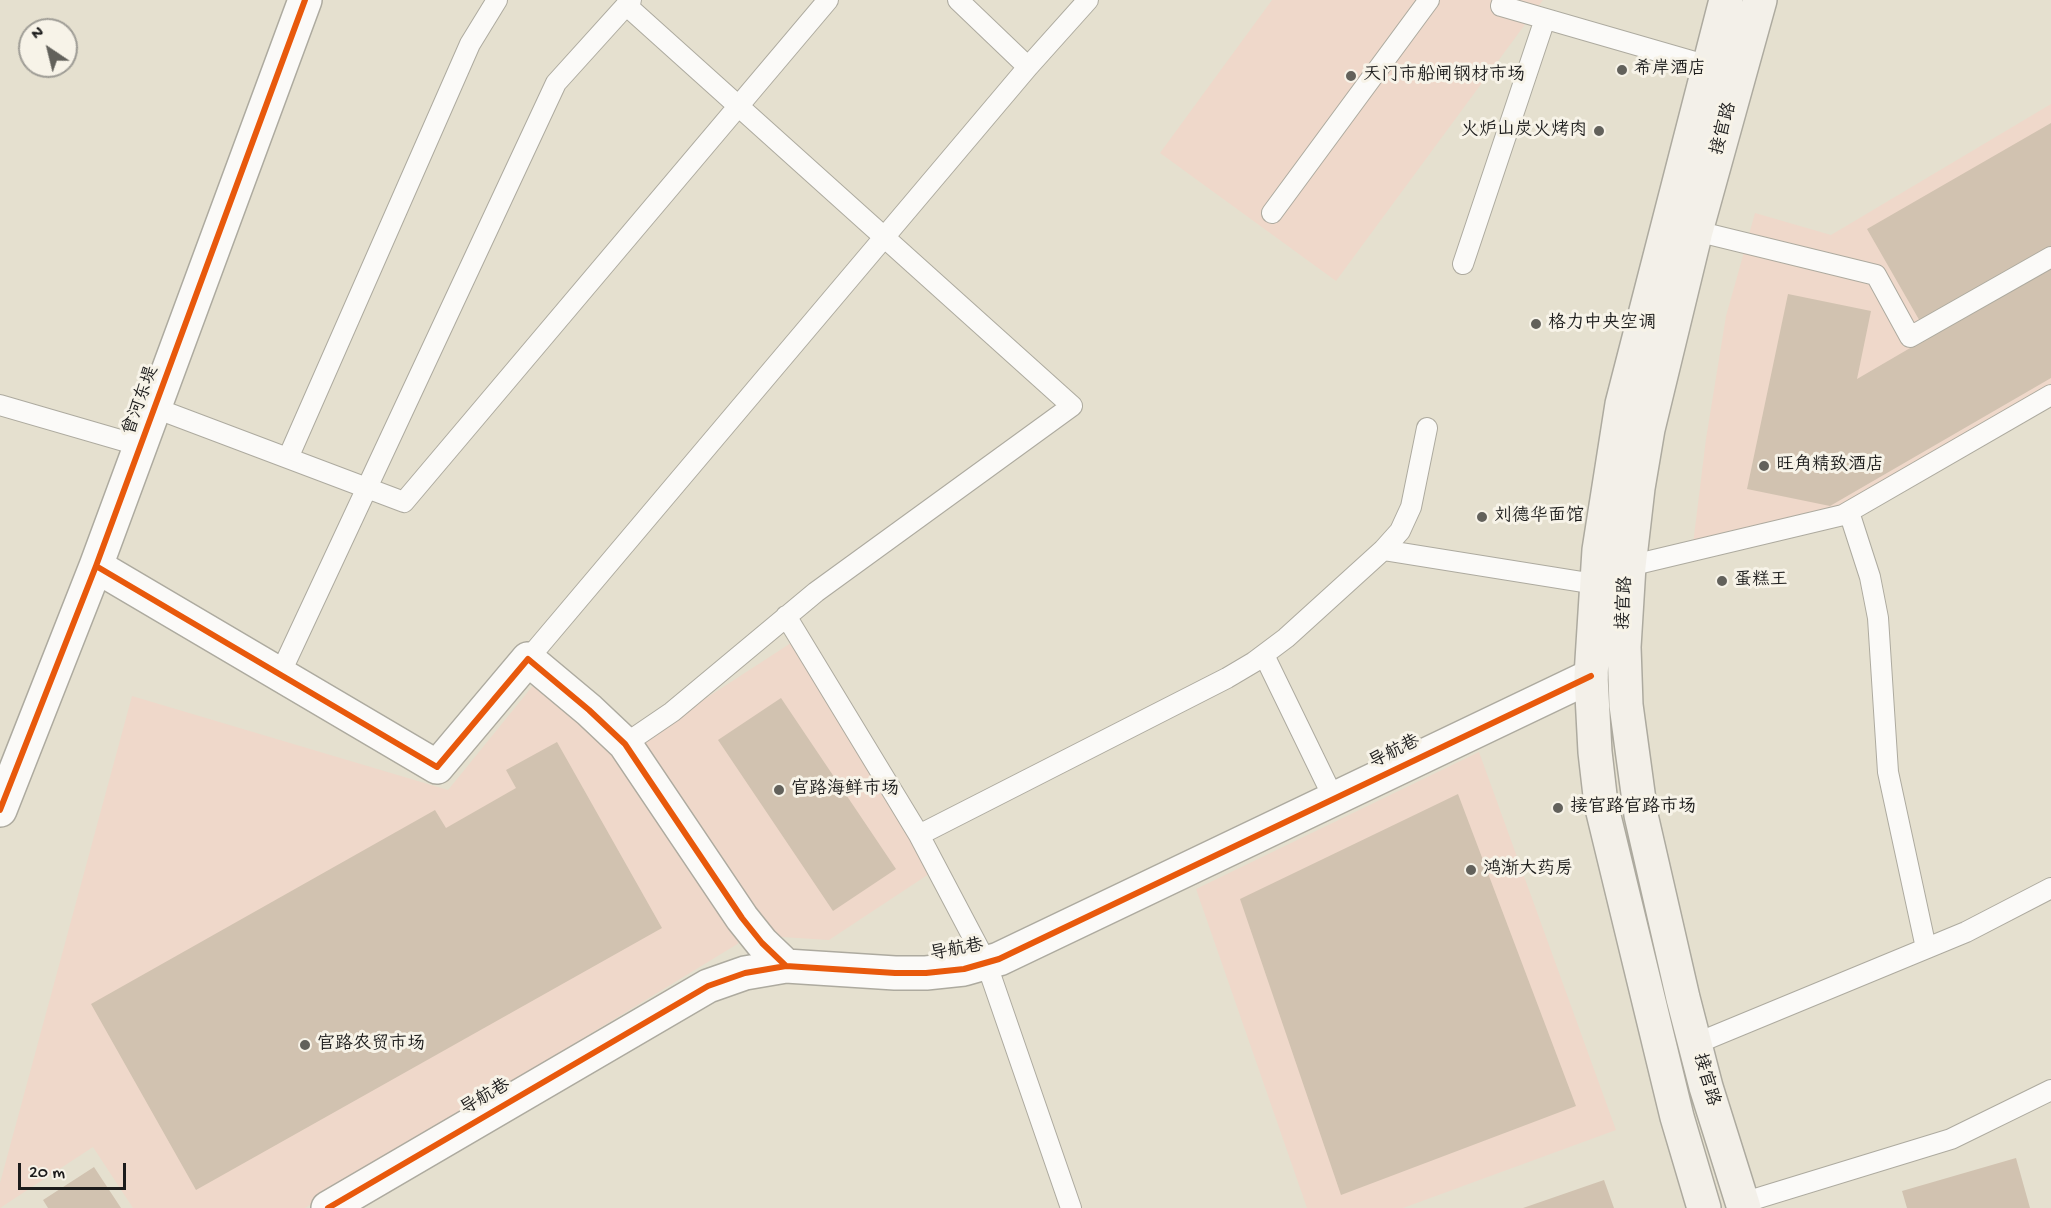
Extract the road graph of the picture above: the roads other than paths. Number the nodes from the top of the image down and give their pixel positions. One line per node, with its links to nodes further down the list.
1 (305, 0): 22 (street, 曾河东堤)
2 (496, 0): 25 (lane)
3 (828, 0): 14 (lane)
4 (958, 0): 13 (lane)
5 (1088, 0): 13 (lane)
6 (1430, 0): 15 (lane)
7 (1726, 0): 12 (main road, 接官路)
8 (1760, 0): 16 (main road, 接官路)
9 (1499, 2): 11 (lane)
10 (629, 3): 14 (lane); 26 (lane)
11 (1545, 19): 12 (lane); 19 (lane)
12 (1709, 66): 31 (main road, 接官路)
13 (1028, 67): 17 (lane)
14 (738, 106): 17 (lane); 26 (lane)
15 (1272, 213)
16 (1696, 231): 18 (lane); 30 (main road, 接官路)
17 (884, 237): 32 (lane); 34 (lane)
18 (2051, 257)
19 (1463, 264)
20 (2051, 395): 27 (lane)
21 (0, 405): 24 (lane)
22 (155, 408): 24 (street, 曾河东堤); 25 (lane)
23 (1427, 428): 28 (lane)
24 (141, 446): 29 (street, 曾河东堤)
25 (288, 458): 26 (lane)
26 (367, 488): 35 (lane)
27 (1849, 512): 30 (lane); 42 (lane)
28 (1383, 550): 31 (lane); 33 (lane)
29 (96, 566): 35 (street); 39 (street, 曾河东堤)
30 (1629, 566): 45 (main road, 接官路)
31 (1595, 584): 36 (main road, 接官路)
32 (786, 616): 37 (lane); 40 (lane)
33 (1264, 655): 38 (lane); 40 (lane)
34 (528, 659): 35 (street); 37 (street)
35 (280, 674)
36 (1591, 676): 38 (street, 导航巷); 50 (main road, 接官路)
37 (625, 744): 44 (street)
38 (1334, 799): 43 (street, 导航巷)
39 (0, 810)
40 (919, 835): 43 (lane)
41 (2051, 888): 42 (lane)
42 (1926, 948): 45 (lane)
43 (987, 962): 44 (street, 导航巷); 49 (lane)
44 (786, 966): 48 (street, 导航巷)
45 (1695, 1044): 47 (main road, 接官路)
46 (2051, 1090): 47 (lane)
47 (1743, 1205)
48 (328, 1208)
49 (1071, 1208)
50 (1704, 1208)

